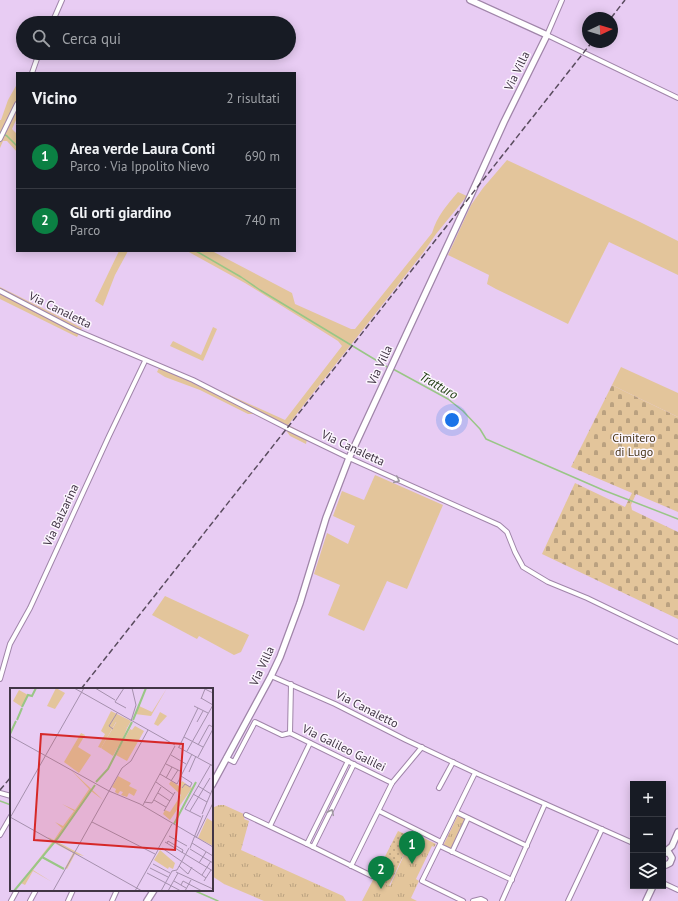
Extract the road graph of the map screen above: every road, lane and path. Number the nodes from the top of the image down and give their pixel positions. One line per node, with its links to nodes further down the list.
1 (62, 0): 4 (street)
2 (470, 0): 5 (street)
3 (562, 0): 5 (street)
4 (55, 16)
5 (547, 35): 8 (street); 13 (street, Via Villa)
6 (37, 60): 7 (street)
7 (32, 72)
8 (678, 98)
9 (16, 106): 10 (street)
10 (2, 136)
11 (0, 292): 12 (street, Via Canaletta)
12 (145, 361): 13 (street, Via Canaletta); 16 (street, Via Balzarina)
13 (349, 458): 14 (street, Via Canaletta, one-way to 14); 15 (street, Via Villa)
14 (678, 642)
15 (271, 676): 17 (street, Via Canaletto); 21 (street, Via Villa)
16 (0, 679)
17 (291, 684): 18 (street, Via Galileo Galilei); 20 (street, Via Canaletto)
18 (290, 733): 19 (street, Via Galileo Galilei); 21 (street)
19 (310, 743): 22 (street, Via Galileo Galilei); 37 (street)
20 (422, 747): 23 (street, Via Canaletto); 27 (street, Via Galileo Galilei)
21 (226, 758): 26 (street, Via Villa)
22 (348, 761): 24 (street, Via Galileo Galilei); 42 (street)
23 (452, 762): 25 (street, Via Canaletto); 28 (street)
24 (354, 764): 27 (street, Via Galileo Galilei); 46 (street, one-way to 24)
25 (476, 773): 31 (street, Via Canaletto); 33 (street)
26 (213, 783)
27 (392, 783): 32 (street)
28 (439, 788)
29 (0, 793): 30 (street)
30 (10, 796)
31 (545, 804): 38 (street, Via Canaletto); 44 (street)
32 (379, 811): 43 (street); 52 (street)
33 (456, 812): 36 (street); 43 (street)
34 (246, 816): 37 (street)
35 (10, 818): 40 (street)
36 (468, 818): 44 (street); 48 (street)
37 (270, 826): 42 (street)
38 (602, 829): 41 (street, Via Canaletto); 72 (street)
39 (678, 832): 45 (street)
40 (0, 835)
41 (630, 843)
42 (307, 844): 46 (street)
43 (440, 844): 48 (street); 68 (street)
44 (526, 846): 54 (street)
45 (672, 846): 47 (street); 50 (street)
46 (313, 847): 52 (street)
47 (666, 851)
48 (452, 852): 54 (street)
49 (666, 853): 50 (street)
50 (672, 856): 51 (street)
51 (666, 865)
52 (351, 866): 53 (street)
53 (372, 876)
54 (512, 880): 71 (street)
55 (666, 884): 57 (street)
56 (652, 889): 73 (street)
57 (678, 890)
58 (16, 891): 63 (street)
59 (35, 891): 64 (street)
60 (73, 891): 65 (street)
61 (117, 891): 66 (street)
62 (153, 891): 67 (street)
63 (11, 901)
64 (30, 901)
65 (68, 901)
66 (112, 901)
67 (147, 901)
68 (463, 901)
69 (473, 901): 70 (street)
70 (484, 901)
71 (502, 901)
72 (568, 901)
73 (646, 901)

